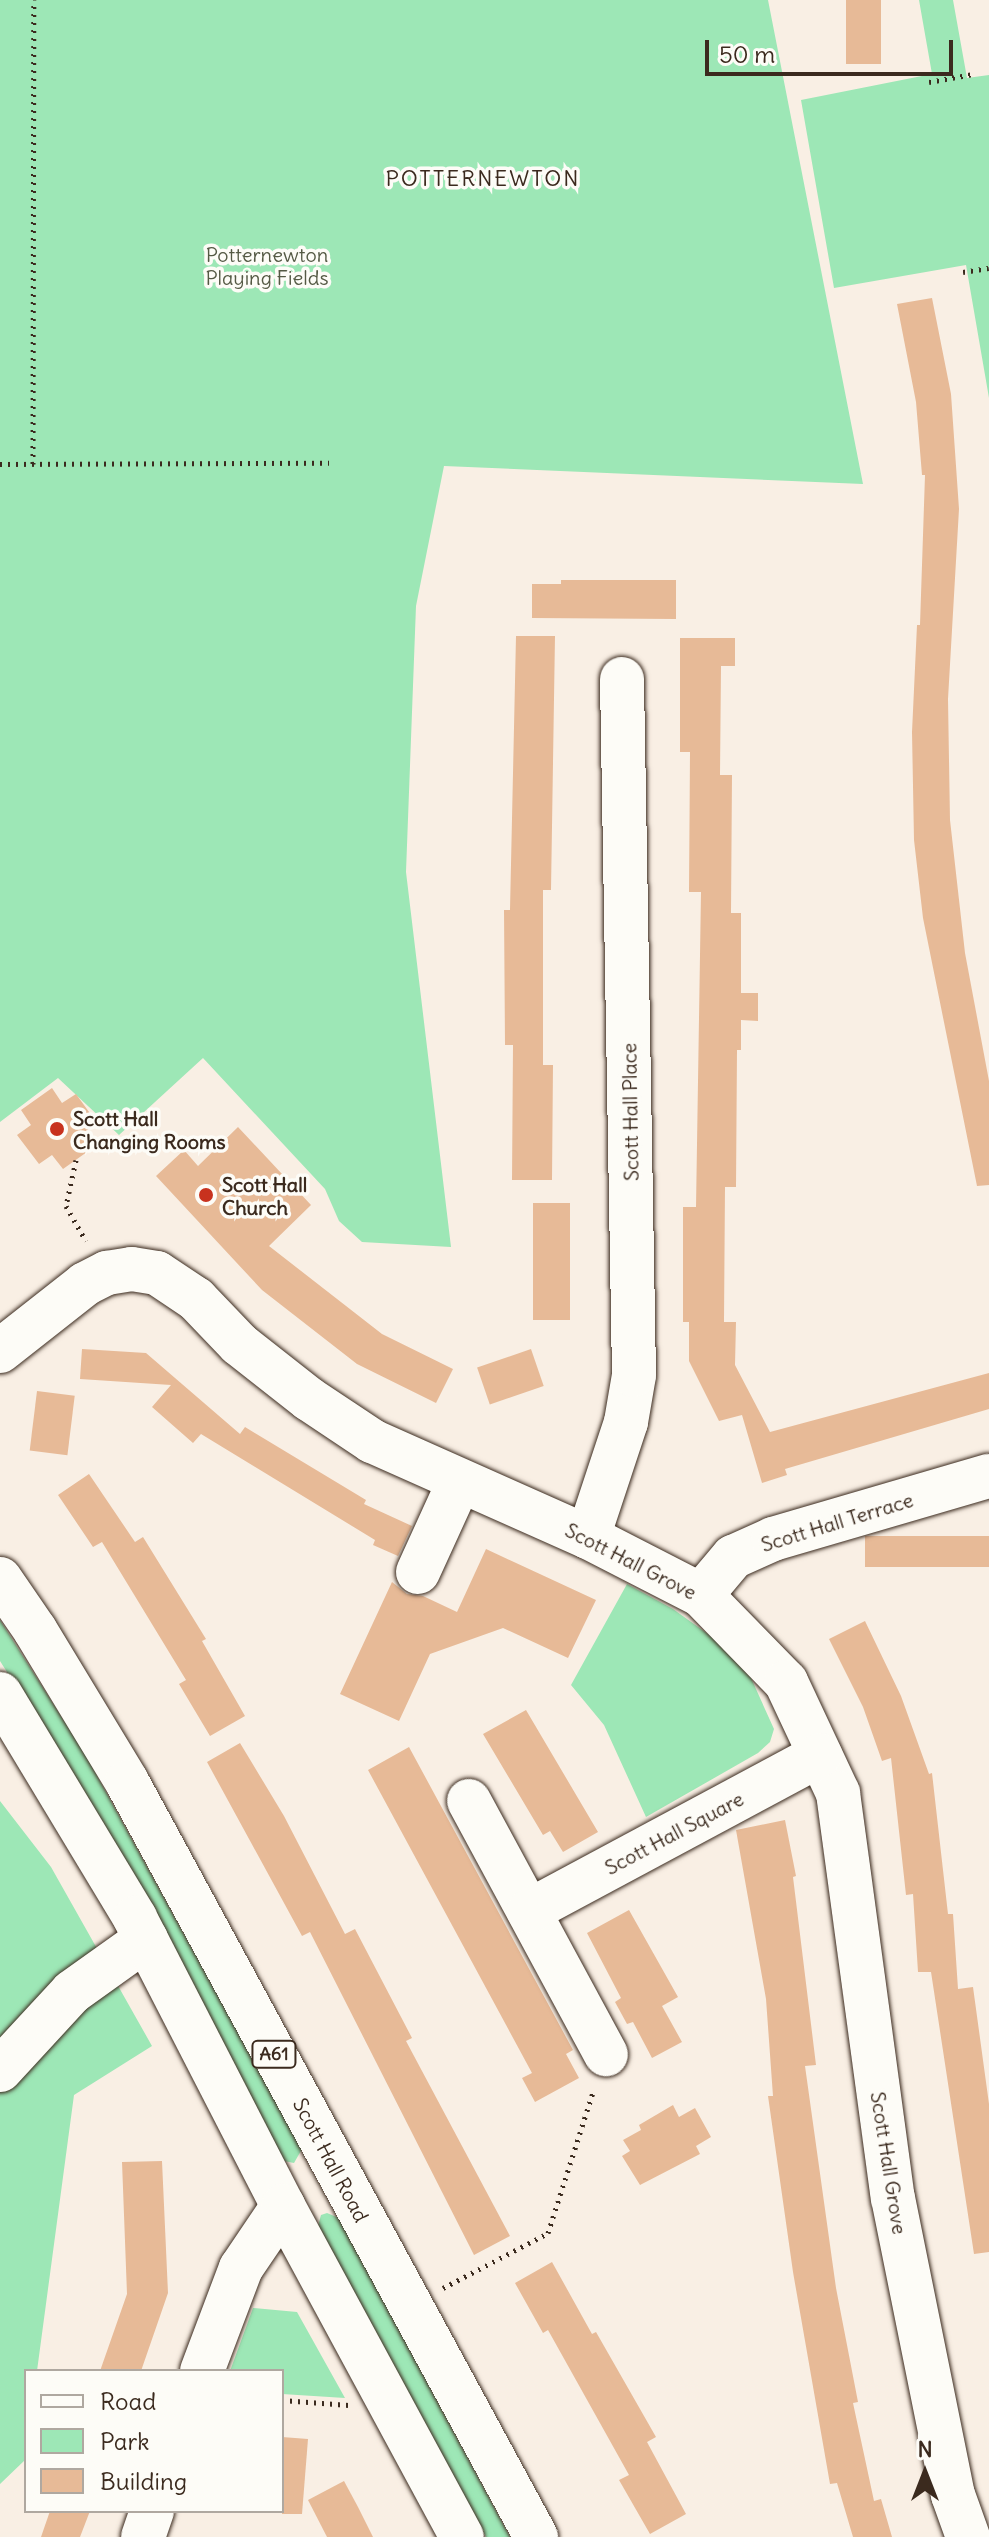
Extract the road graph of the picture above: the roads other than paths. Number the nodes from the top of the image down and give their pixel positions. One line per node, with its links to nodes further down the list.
1 (622, 679): 5 (main road, Scott Hall Place)
2 (0, 1351): 4 (main road, Scott Hall Grove)
3 (989, 1476): 8 (main road, Scott Hall Terrace)
4 (459, 1482): 5 (main road, Scott Hall Grove); 6 (main road)
5 (588, 1537): 8 (main road, Scott Hall Grove)
6 (418, 1572)
7 (0, 1579): 16 (main road, Scott Hall Road / A61)
8 (701, 1595): 10 (main road, Scott Hall Grove)
9 (0, 1694): 13 (main road)
10 (820, 1755): 12 (main road, Scott Hall Square); 23 (main road, Scott Hall Grove)
11 (469, 1801): 12 (main road)
12 (529, 1911): 14 (main road)
13 (146, 1939): 15 (main road); 17 (main road)
14 (606, 2054)
15 (0, 2070)
16 (338, 2173): 17 (main road); 22 (main road, Scott Hall Road / A61)
17 (283, 2206): 18 (main road); 21 (main road)
18 (203, 2369)
19 (151, 2513): 20 (main road)
20 (143, 2537)
21 (462, 2537)
22 (536, 2537)
23 (968, 2537)

